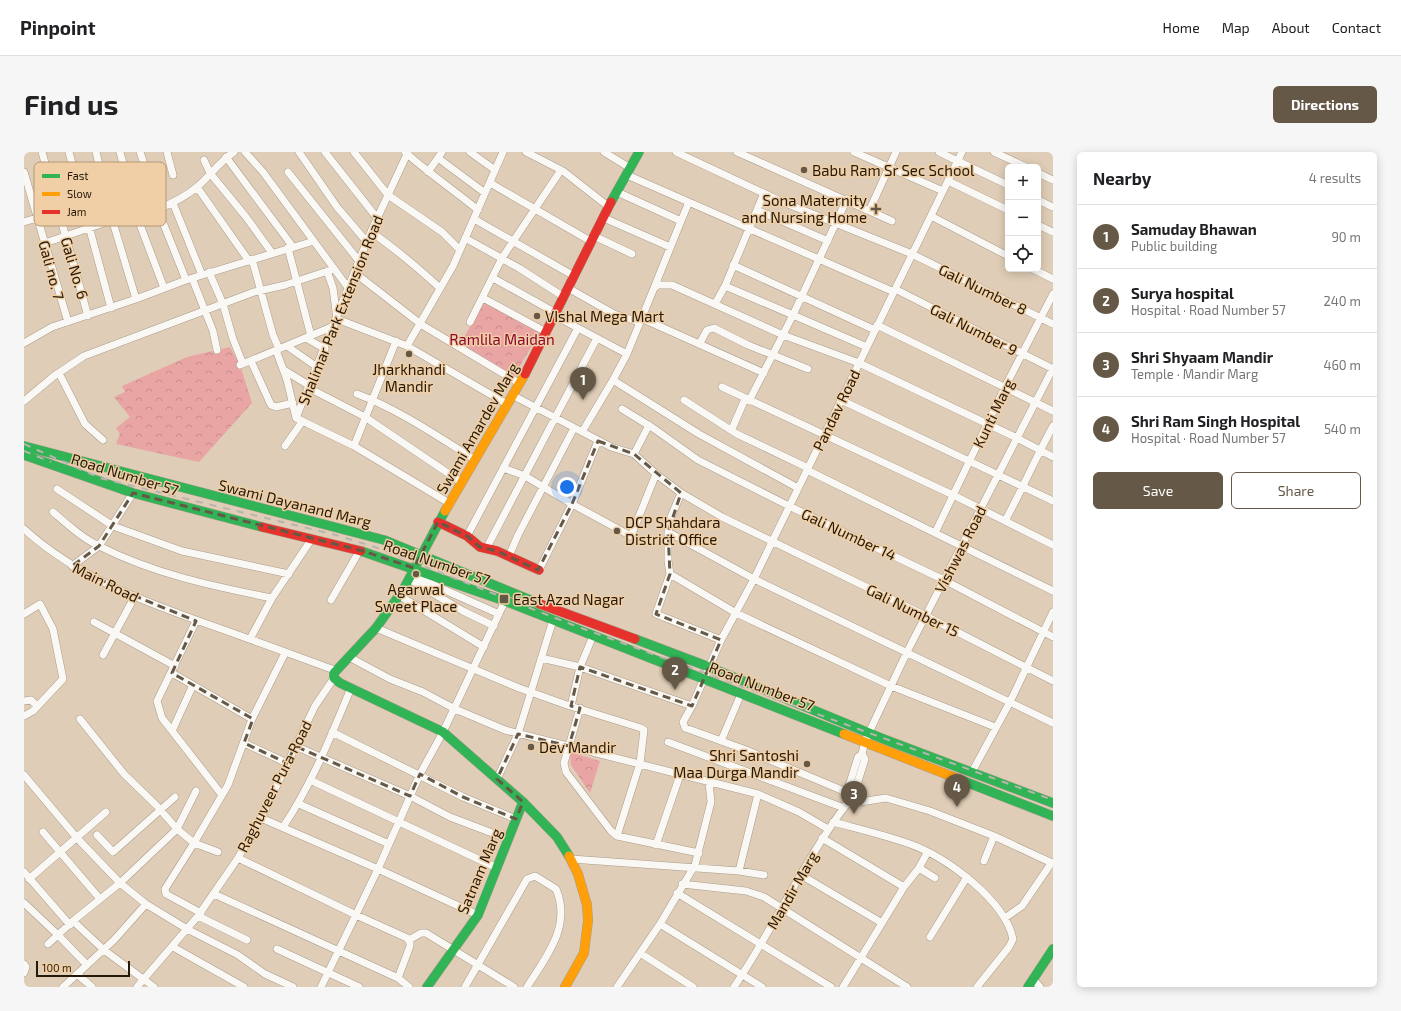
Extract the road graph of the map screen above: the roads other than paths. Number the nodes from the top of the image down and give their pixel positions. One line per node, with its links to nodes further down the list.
1 (42, 152): 29 (street, Gali No. 6)
2 (69, 152): 30 (street)
3 (96, 152): 31 (street)
4 (120, 152): 32 (street)
5 (140, 152): 33 (street)
6 (167, 152): 44 (street)
7 (234, 152): 26 (street)
8 (245, 152): 90 (street)
9 (298, 152): 93 (street)
10 (325, 152): 69 (street)
11 (354, 152): 54 (street)
12 (470, 152): 36 (street)
13 (503, 152): 36 (street)
14 (526, 152): 37 (street)
15 (604, 152): 38 (street, Gali Number 9)
16 (639, 152): 38 (main road, Swami Amardev Marg)
17 (676, 152): 53 (street, Gali Number 8)
18 (737, 152): 55 (street)
19 (854, 152): 35 (street)
20 (896, 152): 35 (street)
21 (939, 152): 28 (street)
22 (962, 152): 28 (street, Pandav Road)
23 (994, 152): 34 (street)
24 (407, 153): 41 (street); 54 (street, Shalimar Park Extension Road)
25 (440, 154): 41 (street); 52 (street)
26 (226, 157): 42 (street); 96 (street)
27 (204, 160): 42 (street)
28 (958, 161): 46 (street, Pandav Road); 48 (street)
29 (45, 162)
30 (72, 162)
31 (98, 162)
32 (123, 162)
33 (143, 162)
34 (1020, 164)
35 (889, 168): 50 (street); 67 (street)
36 (495, 170): 47 (street)
37 (561, 170): 61 (street); 63 (street)
38 (629, 171): 51 (main road, Swami Amardev Marg); 57 (street, Gali Number 9)
39 (24, 172): 60 (street, Gali no. 7)
40 (288, 172): 105 (street)
41 (428, 172): 65 (street)
42 (210, 173): 49 (street); 98 (street)
43 (1041, 174): 45 (street)
44 (173, 175)
45 (1053, 180)
46 (948, 181): 50 (street, Pandav Road); 64 (street)
47 (490, 182): 52 (street); 63 (street)
48 (1005, 184)
49 (197, 187): 58 (street); 103 (street)
50 (943, 190): 68 (street, Pandav Road)
51 (617, 192): 61 (main road, Swami Amardev Marg); 73 (street)
52 (485, 193): 65 (street)
53 (764, 193): 66 (street); 76 (street, Gali Number 8)
54 (388, 195): 69 (street, Shalimar Park Extension Road); 97 (street)
55 (847, 199): 67 (street); 76 (street)
56 (1041, 201): 62 (street)
57 (689, 202): 73 (street); 84 (street, Gali Number 9)
58 (172, 203): 59 (street); 111 (street)
59 (166, 205)
60 (34, 207)
61 (609, 207): 70 (main road, Swami Amardev Marg)
62 (1053, 207)
63 (535, 209): 89 (street); 91 (street)
64 (1005, 209)
65 (478, 210): 72 (street)
66 (757, 210): 84 (street); 92 (street)
67 (870, 210): 74 (street)
68 (931, 216): 100 (street, Pandav Road); 101 (street)
69 (377, 218): 85 (street, Shalimar Park Extension Road)
70 (604, 218): 89 (main road, Swami Amardev Marg); 95 (street)
71 (34, 219): 75 (street)
72 (474, 219): 88 (street); 91 (street)
73 (681, 221): 95 (street)
74 (892, 221)
75 (24, 222)
76 (836, 223): 92 (street); 100 (street, Gali Number 8)
77 (40, 226): 94 (street, Gali no. 7)
78 (63, 226): 87 (street, Gali No. 6)
79 (114, 226): 129 (street)
80 (141, 226): 118 (street)
81 (164, 226): 114 (street)
82 (1041, 226): 86 (street)
83 (90, 227): 87 (street); 132 (street)
84 (749, 229): 104 (street, Gali Number 9); 106 (street)
85 (371, 232): 93 (street, Shalimar Park Extension Road); 119 (street)
86 (1053, 232)
87 (66, 235): 94 (street); 136 (street, Gali No. 6)
88 (466, 238): 97 (street); 102 (street)
89 (593, 239): 99 (street); 112 (main road, Swami Amardev Marg)
90 (314, 241): 96 (street); 107 (street)
91 (513, 241): 102 (street); 112 (street)
92 (828, 241): 104 (street)
93 (367, 242): 105 (street, Shalimar Park Extension Road)
94 (45, 243): 140 (street, Gali no. 7)
95 (670, 247): 121 (street)
96 (290, 248): 98 (street); 116 (street)
97 (460, 250): 119 (street)
98 (272, 253): 103 (street)
99 (632, 254)
100 (912, 254): 123 (street, Pandav Road); 137 (street, Gali Number 8)
101 (1005, 254)
102 (502, 258): 113 (street); 126 (street)
103 (250, 260): 108 (street); 124 (street)
104 (819, 260): 123 (street, Gali Number 9); 127 (street)
105 (359, 261): 110 (street, Shalimar Park Extension Road)
106 (733, 265): 117 (street); 127 (street)
107 (331, 270): 116 (street); 122 (street); 138 (street)
108 (209, 272): 111 (street); 130 (street)
109 (1039, 272): 115 (street)
110 (355, 273): 122 (street, Shalimar Park Extension Road); 142 (street)
111 (202, 275): 114 (street)
112 (574, 276): 120 (main road, Swami Amardev Marg)
113 (493, 278): 128 (street); 134 (street)
114 (189, 279): 118 (street); 133 (street)
115 (1053, 279)
116 (296, 281): 124 (street); 149 (street)
117 (725, 286): 131 (street); 135 (street)
118 (164, 288): 129 (street)
119 (440, 288): 142 (street)
120 (568, 288): 126 (main road, Swami Amardev Marg); 139 (street)
121 (654, 288): 131 (street); 139 (street)
122 (349, 289): 138 (street, Shalimar Park Extension Road)
123 (894, 290): 145 (street, Pandav Road); 161 (street, Gali Number 9)
124 (262, 291): 130 (street); 157 (street)
125 (1053, 294): 137 (street, Kunti Marg)
126 (564, 297): 134 (main road, Swami Amardev Marg)
127 (802, 297): 135 (street); 145 (street)
128 (483, 298): 141 (street); 147 (street)
129 (136, 299): 132 (street)
130 (223, 304): 133 (street); 163 (street)
131 (715, 304): 148 (street)
132 (111, 308): 136 (street)
133 (205, 311): 159 (street); 169 (street)
134 (556, 313): 146 (street); 147 (main road, Swami Amardev Marg)
135 (793, 315): 148 (street); 156 (street)
136 (88, 316): 140 (street)
137 (1040, 317): 143 (street, Gali Number 8); 161 (street, Kunti Marg)
138 (337, 319): 144 (street, Shalimar Park Extension Road); 151 (street)
139 (640, 320): 153 (street); 160 (street)
140 (68, 322): 152 (street)
141 (470, 322)
142 (420, 324): 155 (street); 172 (street)
143 (1053, 324)
144 (334, 326): 149 (street); 158 (street, Shalimar Park Extension Road)
145 (876, 327): 156 (street, Pandav Road); 175 (street)
146 (578, 328): 150 (street); 186 (street)
147 (546, 332): 172 (main road, Swami Amardev Marg)
148 (783, 335): 162 (street); 164 (street)
149 (309, 337): 154 (street); 158 (street)
150 (597, 338): 160 (street); 190 (street)
151 (396, 341): 155 (street); 178 (street)
152 (24, 343)
153 (700, 343): 162 (street); 170 (street)
154 (287, 346): 157 (street); 165 (street)
155 (407, 346): 185 (street)
156 (867, 347): 164 (street, Pandav Road)
157 (278, 349): 163 (street); 168 (street)
158 (324, 349): 165 (street, Shalimar Park Extension Road)
159 (217, 350)
160 (627, 354): 171 (street)
161 (1023, 354): 167 (street, Gali Number 9); 175 (street, Kunti Marg)
162 (774, 355): 166 (street); 170 (street)
163 (251, 361): 184 (street)
164 (859, 363): 181 (street, Pandav Road); 193 (street)
165 (318, 366): 173 (street, Shalimar Park Extension Road)
166 (808, 369)
167 (1053, 369): 183 (street, Vishwas Road)
168 (284, 370): 173 (street); 184 (street)
169 (59, 373): 182 (street); 200 (street)
170 (764, 373): 180 (street)
171 (613, 380): 197 (street); 220 (street)
172 (519, 383): 177 (main road, Swami Amardev Marg)
173 (309, 387): 189 (street); 191 (street, Shalimar Park Extension Road)
174 (722, 387): 180 (street)
175 (1005, 387): 183 (street); 193 (street, Kunti Marg)
176 (356, 394): 178 (street)
177 (512, 395): 185 (main road, Swami Amardev Marg); 186 (street)
178 (372, 399): 189 (street); 209 (street)
179 (684, 400): 196 (street)
180 (747, 400): 196 (street); 198 (street)
181 (841, 400): 198 (street, Pandav Road); 210 (street)
182 (24, 401)
183 (1036, 402): 188 (street); 199 (street, Vishwas Road)
184 (293, 403): 191 (street)
185 (507, 404): 209 (main road, Swami Amardev Marg)
186 (536, 408): 190 (street); 211 (street)
187 (622, 409): 192 (street, Gali Number 14)
188 (1053, 411)
189 (365, 417): 204 (street); 216 (street)
190 (554, 417): 195 (street); 215 (street)
191 (299, 420): 203 (street); 204 (street, Shalimar Park Extension Road)
192 (648, 425): 206 (street); 227 (street, Gali Number 14)
193 (987, 425): 199 (street); 210 (street, Kunti Marg)
194 (1053, 426): 205 (street)
195 (574, 428): 197 (street); 219 (street)
196 (732, 429): 212 (street)
197 (582, 432): 201 (street)
198 (824, 435): 212 (street, Pandav Road); 223 (street)
199 (1018, 438): 205 (street); 214 (street, Vishwas Road)
200 (103, 440)
201 (598, 441): 206 (street); 226 (street)
202 (24, 446): 244 (main road, Swami Dayanand Marg)
203 (285, 446)
204 (354, 446): 225 (street, Shalimar Park Extension Road)
205 (1039, 451): 208 (street); 217 (street)
206 (634, 454): 213 (street, Gali Number 15)
207 (24, 455): 221 (main road, Road Number 57)
208 (1053, 457)
209 (474, 459): 216 (main road, Swami Amardev Marg)
210 (970, 460): 214 (street); 223 (street, Kunti Marg)
211 (504, 468): 215 (street); 236 (street)
212 (808, 469): 220 (street, Pandav Road); 235 (street)
213 (656, 474): 222 (street, Gali Number 15); 226 (street)
214 (999, 474): 217 (street); 228 (street, Vishwas Road)
215 (524, 476): 219 (street); 242 (street)
216 (461, 482): 225 (main road, Swami Amardev Marg)
217 (1024, 486): 224 (street); 230 (street)
218 (57, 488): 232 (street)
219 (544, 488): 226 (street); 245 (street)
220 (798, 488): 227 (street, Pandav Road)
221 (133, 493): 232 (street); 237 (main road, Road Number 57)
222 (681, 493): 234 (street); 238 (street, Gali Number 15)
223 (953, 495): 228 (street); 235 (street, Kunti Marg)
224 (1053, 501)
225 (449, 503): 231 (main road, Swami Amardev Marg)
226 (572, 504): 247 (street)
227 (789, 506): 238 (street, Pandav Road); 252 (street, Gali Number 14)
228 (981, 509): 230 (street); 240 (street, Vishwas Road)
229 (53, 512): 239 (street)
230 (1005, 521): 241 (street)
231 (438, 522): 236 (main road); 244 (main road, Swami Amardev Marg)
232 (113, 526): 239 (street); 248 (street)
233 (24, 529): 246 (street, Main Road)
234 (668, 532): 250 (street); 251 (street)
235 (935, 533): 240 (street)
236 (467, 536): 242 (main road)
237 (311, 540): 243 (main road, Road Number 57); 248 (street)
238 (771, 542): 251 (street, Pandav Road); 263 (street, Gali Number 15)
239 (98, 546): 246 (street); 256 (street)
240 (962, 546): 252 (street, Vishwas Road); 253 (street)
241 (1053, 546)
242 (486, 548): 245 (main road)
243 (360, 550): 249 (main road, Road Number 57); 257 (street)
244 (421, 555): 249 (main road, Swami Amardev Marg); 281 (main road, Swami Dayanand Marg)
245 (509, 556): 247 (main road)
246 (72, 566): 254 (street, Main Road)
247 (539, 570)
248 (288, 574): 256 (street)
249 (411, 574): 255 (main road); 258 (main road, Road Number 57); 262 (street); 267 (street)
250 (670, 574): 260 (street); 274 (street)
251 (754, 579): 260 (street, Pandav Road); 276 (street)
252 (944, 580): 263 (street, Vishwas Road); 270 (street, Gali Number 14)
253 (1053, 591)
254 (135, 596): 265 (street, Main Road); 269 (street)
255 (400, 596): 268 (main road); 275 (street)
256 (272, 598): 273 (street)
257 (331, 600)
258 (505, 601): 262 (street); 264 (main road, Road Number 57)
259 (1053, 612): 270 (street)
260 (736, 613): 274 (street, Pandav Road); 291 (street)
261 (24, 614): 296 (street)
262 (499, 614): 267 (street)
263 (926, 616): 276 (street, Vishwas Road); 283 (street, Gali Number 15)
264 (553, 620): 271 (main road, Road Number 57); 280 (street)
265 (196, 621): 273 (street, Main Road); 284 (street)
266 (94, 622): 269 (street)
267 (494, 626): 275 (street)
268 (376, 628): 279 (main road); 285 (street)
269 (113, 632): 278 (street); 284 (street)
270 (1044, 632): 272 (street, Gali Number 14); 283 (street)
271 (593, 636): 282 (street); 287 (main road, Road Number 57)
272 (1053, 637)
273 (250, 639): 277 (street, Main Road)
274 (721, 640): 281 (street, Pandav Road)
275 (484, 647): 285 (street)
276 (907, 652): 291 (street, Vishwas Road); 295 (street)
277 (285, 653): 286 (street, Main Road); 303 (street)
278 (102, 655)
279 (349, 657): 286 (main road); 300 (street)
280 (541, 658): 282 (street); 292 (street)
281 (711, 663): 287 (street, Pandav Road); 309 (main road, Road Number 57)
282 (580, 667): 297 (street); 298 (street)
283 (1027, 667): 288 (street, Gali Number 15); 295 (street)
284 (174, 670): 289 (street); 306 (street)
285 (473, 670): 292 (street); 300 (street)
286 (335, 674): 290 (main road); 315 (street, Raghuveer Pura Road)
287 (703, 679): 293 (main road, Road Number 57); 298 (street, Pandav Road)
288 (1053, 681)
289 (193, 685): 303 (street); 306 (street)
290 (351, 688): 307 (street); 308 (main road)
291 (889, 690): 305 (street); 309 (street, Vishwas Road)
292 (531, 692): 297 (street); 310 (street)
293 (741, 694): 311 (street); 312 (main road, Road Number 57)
294 (24, 701): 296 (street)
295 (1010, 702): 304 (street); 305 (street)
296 (37, 706): 301 (street)
297 (571, 706): 299 (street)
298 (692, 706): 311 (street, Pandav Road)
299 (580, 708): 316 (street); 319 (street)
300 (455, 709): 308 (street); 310 (street)
301 (24, 716)
302 (80, 719): 337 (street)
303 (252, 719): 314 (street)
304 (1053, 723)
305 (994, 729): 320 (street)
306 (172, 731): 330 (street)
307 (332, 732): 317 (street); 321 (street)
308 (444, 732): 321 (street); 324 (main road)
309 (870, 732): 312 (street, Vishwas Road); 320 (main road, Road Number 57)
310 (518, 734): 316 (street); 324 (street)
311 (721, 740): 329 (street)
312 (865, 741): 329 (street, Mandir Marg); 339 (main road, Road Number 57)
313 (668, 742): 336 (street)
314 (244, 743): 318 (street); 330 (street)
315 (294, 746): 317 (street); 318 (street, Raghuveer Pura Road)
316 (569, 746): 319 (street); 349 (street)
317 (320, 757): 325 (street); 332 (street)
318 (287, 763): 340 (street, Raghuveer Pura Road)
319 (640, 763): 323 (street); 349 (street)
320 (972, 772): 334 (main road, Road Number 57)
321 (420, 774): 332 (street); 341 (street)
322 (24, 775): 351 (street)
323 (680, 775): 326 (street); 356 (street)
324 (497, 779): 333 (main road)
325 (310, 780): 335 (street); 342 (street)
326 (709, 782): 328 (street); 359 (street)
327 (196, 791): 345 (street)
328 (758, 794): 346 (street); 369 (street)
329 (851, 794): 336 (street, Mandir Marg)
330 (222, 795): 354 (street)
331 (175, 796): 337 (street)
332 (410, 796): 342 (street); 353 (street)
333 (523, 802): 341 (main road, Satnam Marg); 362 (main road)
334 (1053, 803)
335 (298, 804): 344 (street); 355 (street)
336 (845, 806): 343 (street, Mandir Marg); 350 (street)
337 (161, 810): 345 (street); 348 (street)
338 (106, 812): 351 (street)
339 (1053, 816)
340 (261, 818): 344 (street); 361 (street, Raghuveer Pura Road)
341 (516, 818): 353 (main road, Satnam Marg)
342 (398, 822): 355 (street); 365 (street)
343 (833, 822): 346 (street, Mandir Marg); 360 (street)
344 (283, 827): 368 (street)
345 (177, 829): 354 (street); 376 (street)
346 (828, 829): 352 (street, Mandir Marg)
347 (43, 832): 357 (street)
348 (97, 835)
349 (617, 836): 356 (street)
350 (994, 836): 363 (street); 364 (street)
351 (77, 838): 357 (street); 376 (street)
352 (822, 838): 372 (street, Mandir Marg); 378 (street)
353 (508, 840): 365 (main road, Satnam Marg)
354 (194, 843): 358 (street); 385 (street)
355 (389, 844): 368 (street)
356 (656, 845): 359 (street)
357 (60, 852): 375 (street); 381 (street)
358 (218, 852)
359 (699, 853): 366 (street)
360 (927, 853): 367 (street); 373 (street)
361 (238, 858): 380 (street, Raghuveer Pura Road); 386 (street)
362 (571, 859): 366 (street); 430 (main road)
363 (984, 861)
364 (1053, 863): 388 (street)
365 (497, 868): 387 (main road, Satnam Marg)
366 (693, 868): 369 (street); 377 (street)
367 (919, 868): 374 (street); 378 (street)
368 (378, 869): 386 (street); 387 (street)
369 (739, 871): 371 (street)
370 (24, 872): 375 (street)
371 (764, 875)
372 (801, 875): 384 (street, Mandir Marg); 390 (street)
373 (967, 877): 388 (street); 394 (street)
374 (936, 878)
375 (29, 879): 389 (street)
376 (120, 883): 381 (street); 383 (street)
377 (682, 884): 379 (street); 384 (street)
378 (904, 886): 390 (street)
379 (677, 893): 391 (street); 397 (street)
380 (214, 894): 385 (street, Raghuveer Pura Road); 404 (street)
381 (100, 899): 389 (street)
382 (24, 903): 393 (street)
383 (146, 904): 392 (street); 402 (street)
384 (782, 910): 397 (street, Mandir Marg); 406 (street)
385 (200, 914): 392 (street, Raghuveer Pura Road); 395 (street)
386 (356, 915): 396 (street); 404 (street)
387 (478, 915): 403 (main road, Satnam Marg)
388 (1005, 918): 438 (street)
389 (71, 923): 393 (street); 402 (street)
390 (882, 923): 406 (street)
391 (660, 924): 405 (street); 413 (street)
392 (187, 930): 399 (street, Raghuveer Pura Road); 422 (street)
393 (58, 935): 398 (street); 408 (street)
394 (930, 937)
395 (247, 940)
396 (409, 940): 403 (street); 414 (street)
397 (761, 943): 413 (street, Mandir Marg); 435 (street)
398 (48, 944)
399 (173, 947): 415 (street, Raghuveer Pura Road); 421 (street)
400 (277, 949): 412 (street)
401 (1053, 949): 416 (main road)
402 (104, 950): 408 (street); 415 (street)
403 (454, 950): 409 (street); 426 (main road, Satnam Marg)
404 (339, 951): 412 (street); 414 (street)
405 (640, 952): 431 (street); 432 (street)
406 (860, 958): 436 (street); 437 (street)
407 (24, 964): 410 (street)
408 (87, 966): 411 (street)
409 (479, 966): 427 (street); 428 (street); 429 (street)
410 (24, 973)
411 (77, 974): 417 (street); 418 (street)
412 (328, 974): 423 (street); 424 (street)
413 (742, 975): 433 (street, Mandir Marg); 434 (street)
414 (398, 978): 425 (street)
415 (144, 980): 419 (street, Raghuveer Pura Road); 420 (street)
416 (1031, 983): 439 (street)
417 (63, 987)
418 (92, 987)
419 (137, 987)
420 (154, 987)
421 (244, 987)
422 (293, 987)
423 (320, 987)
424 (359, 987)
425 (409, 987)
426 (427, 987)
427 (465, 987)
428 (514, 987)
429 (527, 987)
430 (565, 987)
431 (617, 987)
432 (693, 987)
433 (734, 987)
434 (762, 987)
435 (831, 987)
436 (843, 987)
437 (907, 987)
438 (977, 987)
439 (1040, 987)

